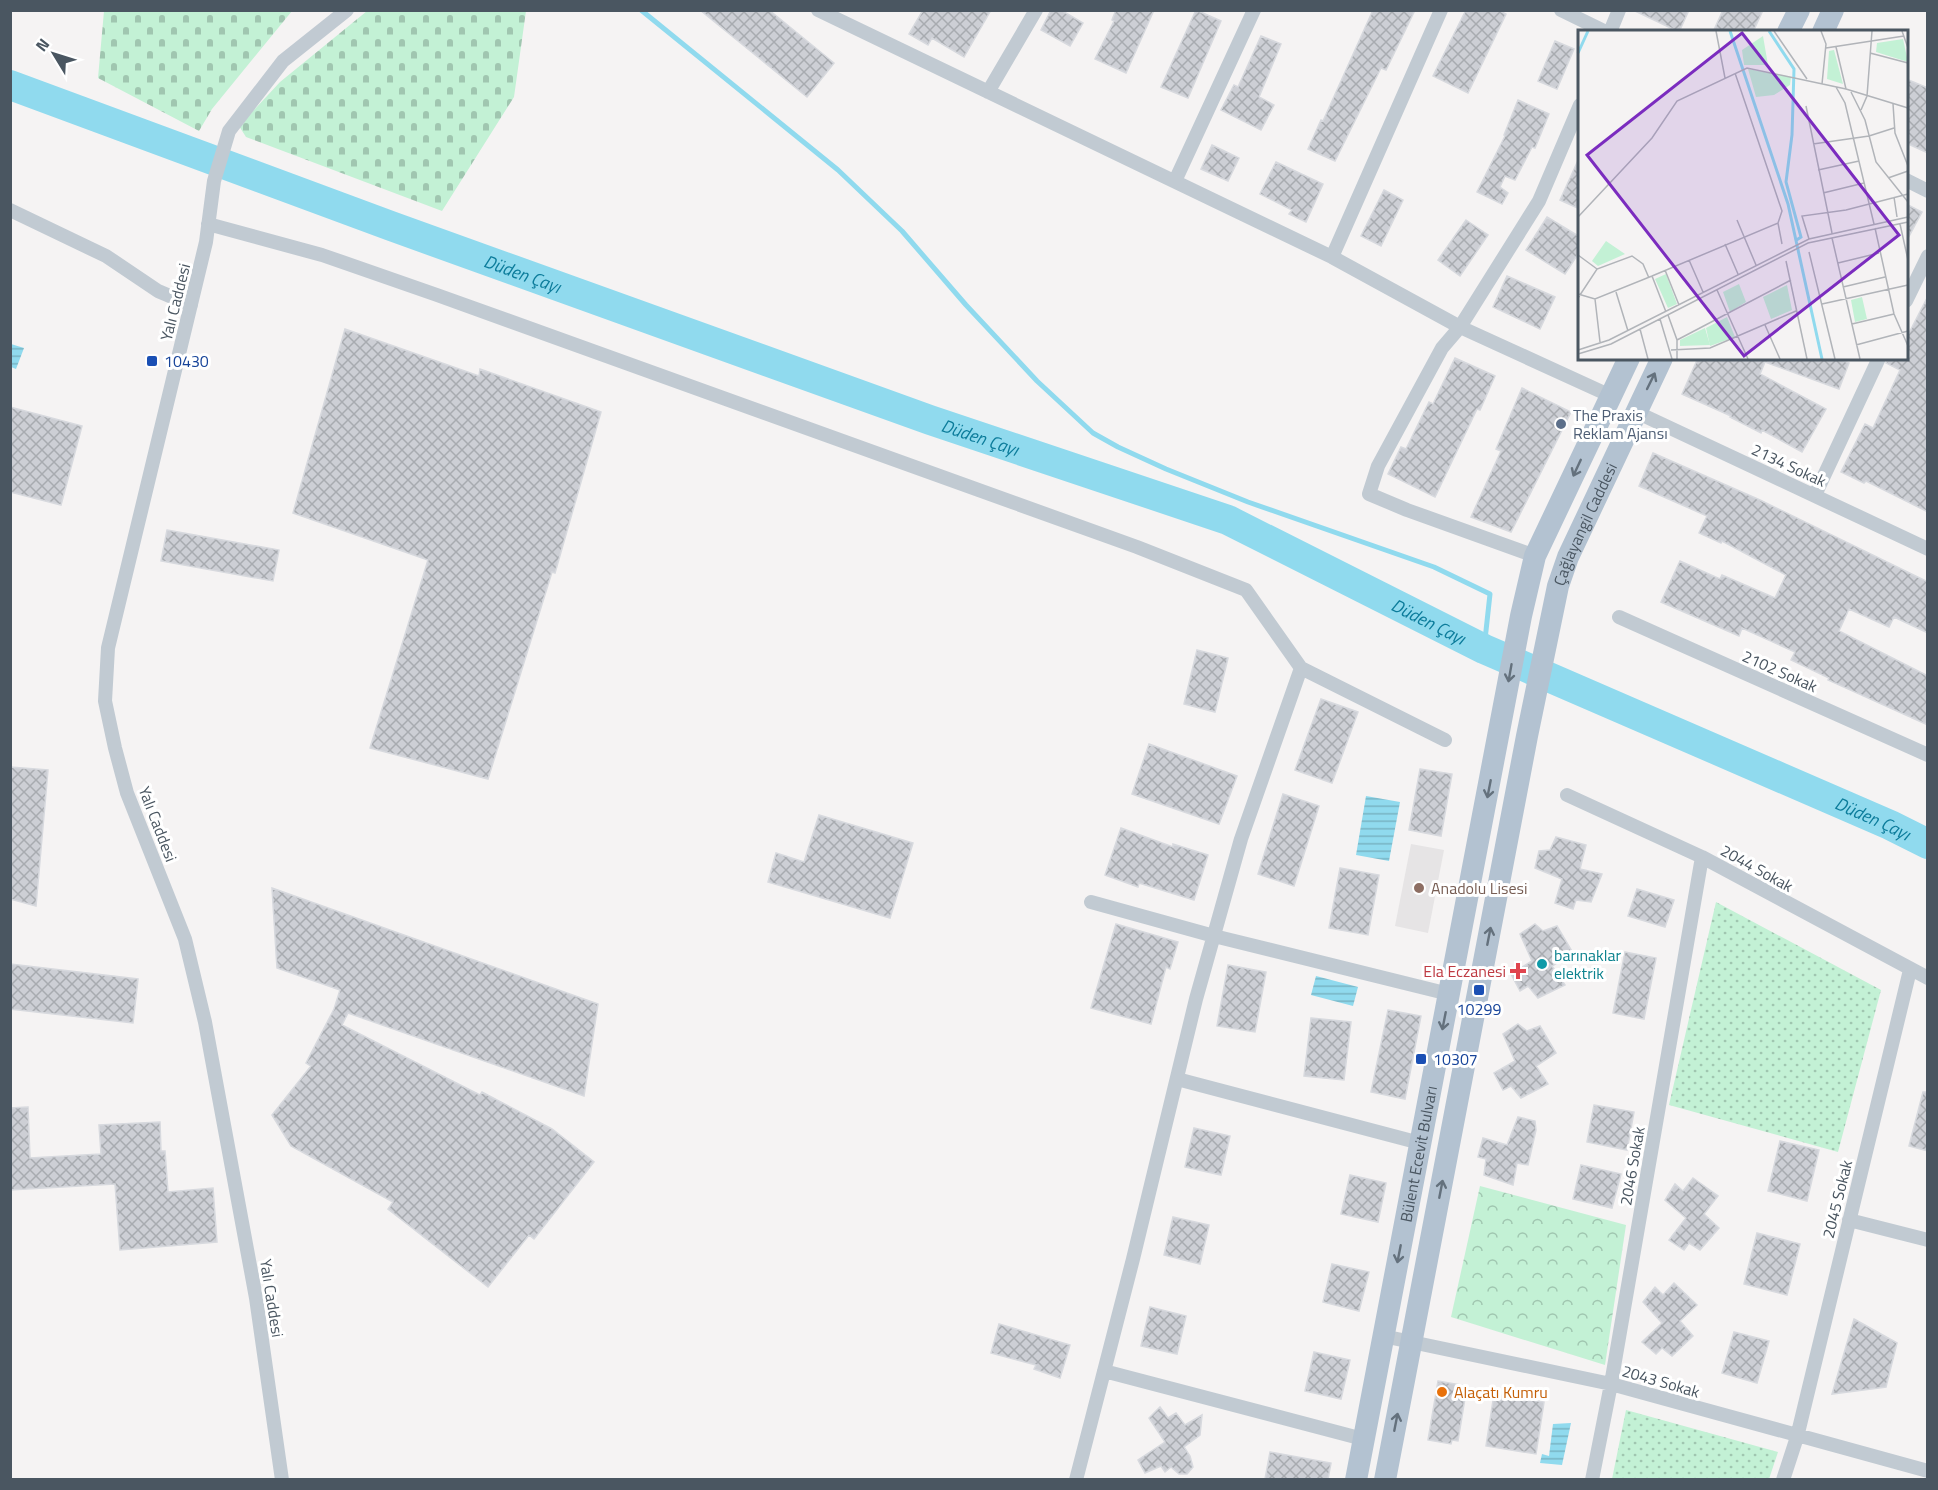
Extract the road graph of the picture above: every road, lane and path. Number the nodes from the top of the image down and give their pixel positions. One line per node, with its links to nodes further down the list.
1 (347, 10): 20 (street, Yalı Caddesi)
2 (818, 10): 14 (street)
3 (1036, 10): 14 (street)
4 (1254, 10): 16 (street)
5 (1441, 10): 22 (street)
6 (1561, 10): 10 (street)
7 (1619, 10): 11 (street)
8 (1798, 10): 12 (main road)
9 (1833, 10): 13 (main road)
10 (1604, 30)
11 (1609, 30)
12 (1789, 30)
13 (1824, 30)
14 (988, 92): 16 (street)
15 (1578, 110): 25 (street)
16 (1175, 181): 22 (street)
17 (1908, 181): 18 (street)
18 (1928, 191)
19 (10, 210): 24 (street)
20 (208, 224): 24 (street, Yalı Caddesi); 37 (street)
21 (1928, 256): 23 (street)
22 (1332, 257): 25 (street)
23 (1908, 297)
24 (190, 305): 58 (street, Yalı Caddesi)
25 (1460, 327): 29 (street); 33 (street)
26 (1628, 360): 29 (main road, Çağlayangil Caddesi)
27 (1661, 360): 30 (main road, Çağlayangil Caddesi, one-way to 27)
28 (1879, 360): 31 (street)
29 (1611, 396): 33 (main road, Çağlayangil Caddesi, one-way to 33)
30 (1636, 412): 31 (street, 2134 Sokak); 36 (main road, Çağlayangil Caddesi)
31 (1815, 495): 32 (street, 2134 Sokak)
32 (1928, 549)
33 (1535, 556): 34 (main road, Çağlayangil Caddesi)
34 (1521, 616): 46 (main road, Bülent Ecevit Bulvarı, one-way to 46)
35 (1619, 616): 39 (street, 2102 Sokak)
36 (1549, 629): 52 (main road, Bülent Ecevit Bulvarı, one-way to 36)
37 (1301, 668): 38 (street); 43 (street)
38 (1445, 740)
39 (1928, 755)
40 (1567, 795): 41 (street, 2044 Sokak)
41 (1702, 857): 44 (street, 2044 Sokak); 54 (street, 2046 Sokak)
42 (1091, 902): 43 (street)
43 (1214, 936): 46 (street); 47 (street)
44 (1910, 970): 45 (street, 2044 Sokak); 49 (street, 2045 Sokak)
45 (1928, 978)
46 (1449, 994): 48 (main road, Bülent Ecevit Bulvarı, one-way to 48)
47 (1177, 1079): 48 (street); 53 (street)
48 (1420, 1143): 51 (main road, Bülent Ecevit Bulvarı, one-way to 51)
49 (1849, 1220): 50 (street); 55 (street, 2045 Sokak)
50 (1928, 1240)
51 (1383, 1336): 52 (street, 2043 Sokak); 56 (main road, Bülent Ecevit Bulvarı)
52 (1412, 1341): 54 (street, 2043 Sokak); 61 (main road, Bülent Ecevit Bulvarı, one-way to 52)
53 (1104, 1371): 56 (street); 59 (street)
54 (1611, 1384): 55 (street, 2043 Sokak); 62 (street, 2046 Sokak)
55 (1797, 1437): 57 (street, 2043 Sokak); 63 (street, 2045 Sokak)
56 (1364, 1439): 60 (main road, Bülent Ecevit Bulvarı)
57 (1928, 1471)
58 (282, 1479)
59 (1076, 1479)
60 (1356, 1479)
61 (1385, 1479)
62 (1592, 1479)
63 (1783, 1479)

